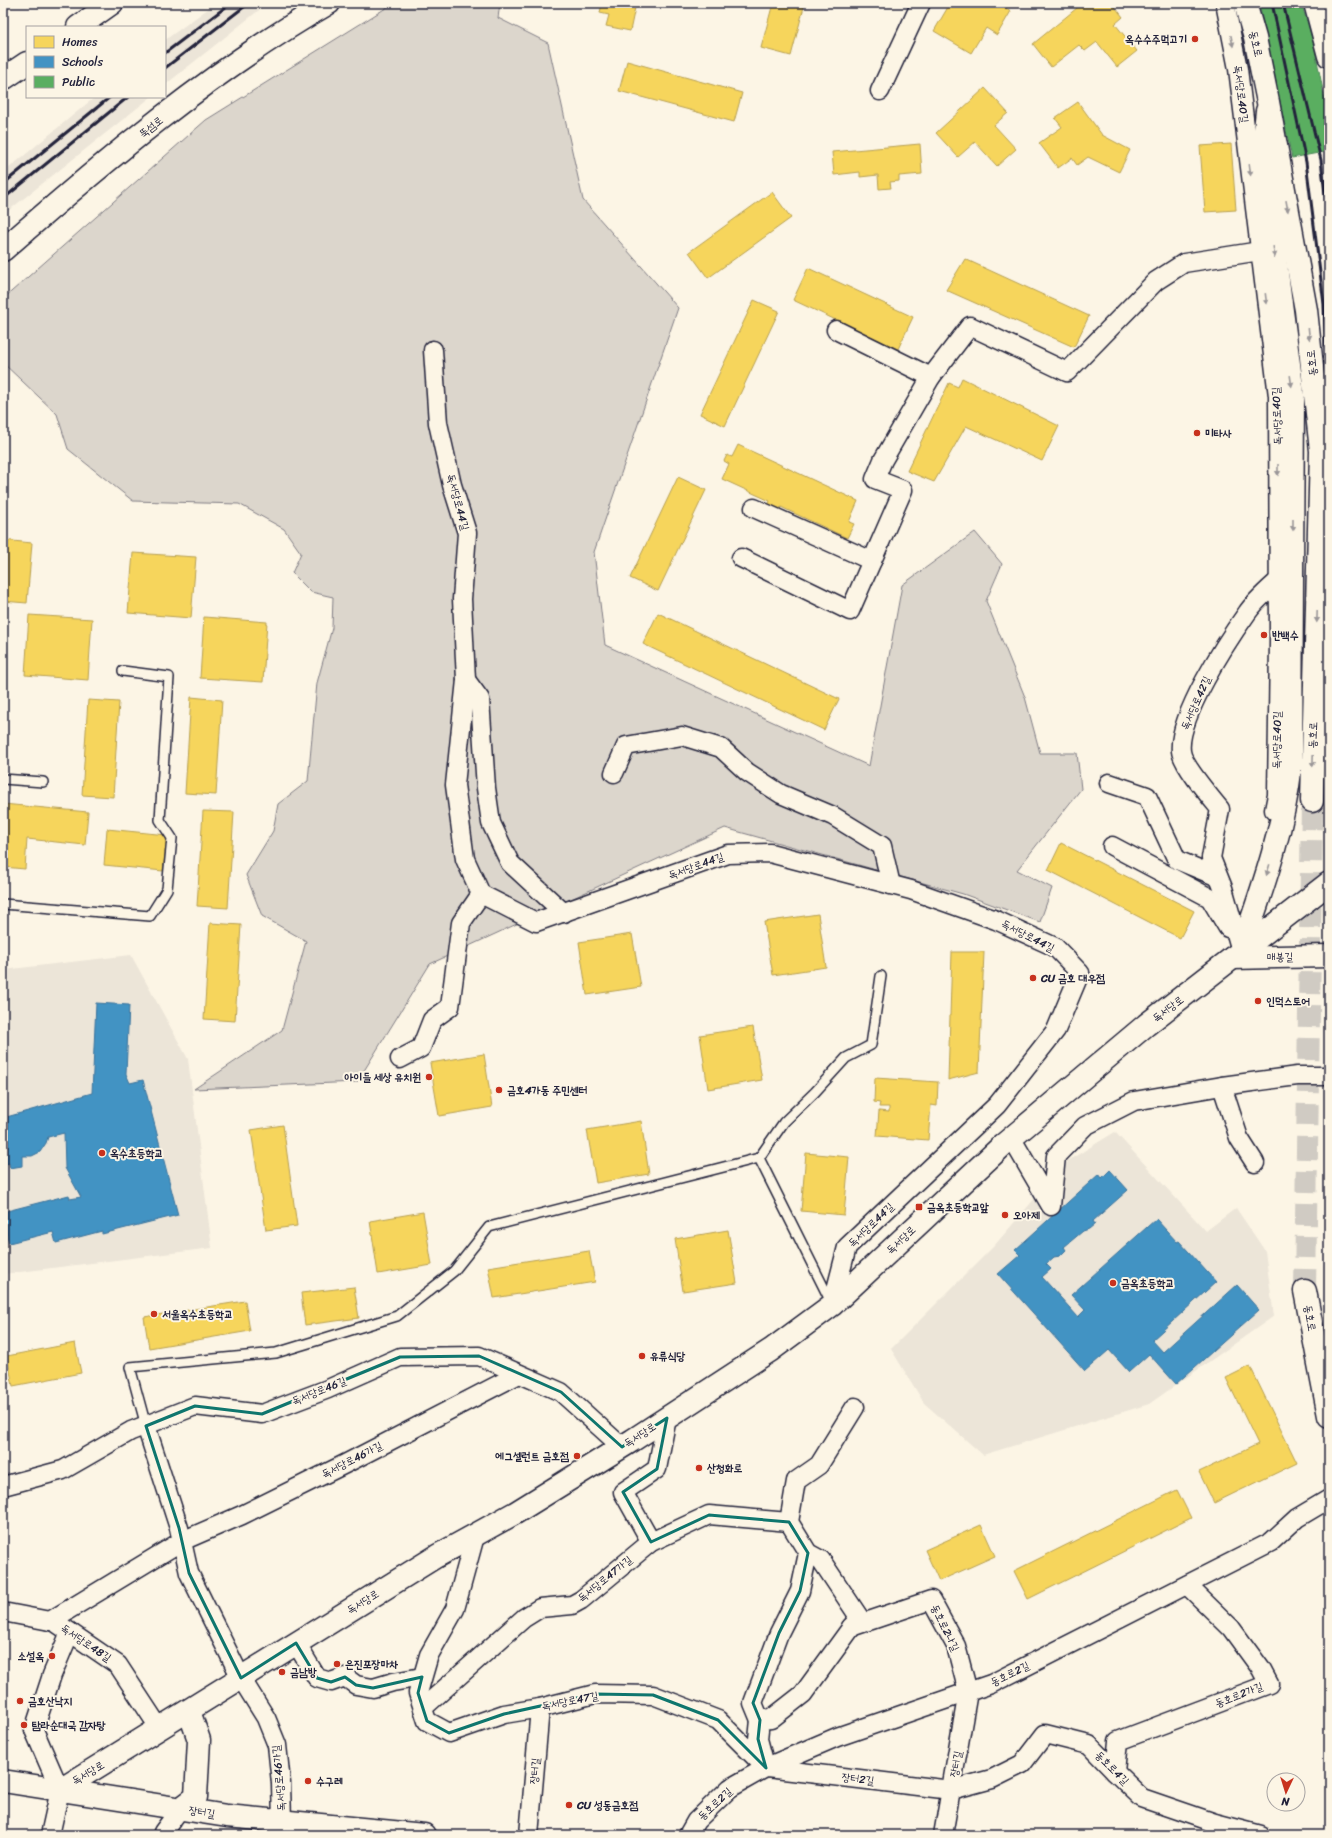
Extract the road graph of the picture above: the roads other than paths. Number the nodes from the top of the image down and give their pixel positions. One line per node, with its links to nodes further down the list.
1 (112, 3): 7 (main road)
2 (329, 3): 13 (main road, 뚝섬로)
3 (921, 3): 11 (street)
4 (1225, 3): 14 (street, 독서당로40길, one-way to 14)
5 (1245, 3): 12 (main road, 동호로)
6 (1315, 3): 8 (main road)
7 (79, 26)
8 (1329, 56)
9 (26, 64): 10 (main road)
10 (3, 79)
11 (880, 91)
12 (1268, 102): 28 (main road, 동호로, one-way to 28); 29 (main road, one-way to 29)
13 (3, 250)
14 (1260, 251): 17 (street); 21 (street, 독서당로40길, one-way to 21)
15 (836, 330): 17 (street)
16 (432, 350): 23 (street, 독서당로44길)
17 (931, 377): 20 (street)
18 (754, 508): 20 (street)
19 (741, 558): 20 (street)
20 (872, 561)
21 (1279, 580): 29 (street, 독서당로40길); 31 (street, 독서당로42길)
22 (123, 671): 35 (lane)
23 (466, 680): 34 (street, 독서당로44길); 36 (street)
24 (614, 773): 33 (street)
25 (3, 779): 26 (lane)
26 (43, 782)
27 (1110, 783): 31 (street)
28 (1312, 801)
29 (1275, 832): 37 (main road, one-way to 37)
30 (1112, 846): 37 (street)
31 (1218, 877): 37 (street, 독서당로42길)
32 (1329, 884): 37 (main road, 독서당로)
33 (891, 885): 36 (street, 독서당로44길); 47 (street, 독서당로44길)
34 (481, 894): 36 (street, 독서당로44길); 40 (street)
35 (3, 904)
36 (564, 913)
37 (1236, 954): 38 (main road, 매봉길); 43 (main road, 독서당로)
38 (1329, 956)
39 (881, 976): 44 (lane)
40 (400, 1059)
41 (1329, 1076): 42 (street)
42 (1222, 1086): 43 (street); 45 (street)
43 (1012, 1139): 47 (main road, 독서당로)
44 (759, 1158): 47 (lane); 52 (lane)
45 (1256, 1163)
46 (1305, 1291): 50 (main road, 동호로)
47 (832, 1305): 51 (main road, 독서당로)
48 (519, 1374): 52 (street, 독서당로46길); 53 (street, 독서당로46길); 58 (street, 독서당로46가길)
49 (855, 1407): 56 (street)
50 (1329, 1416)
51 (667, 1418): 53 (main road, 독서당로); 59 (street, 독서당로)
52 (146, 1426): 54 (street, 독서당로46길); 58 (street, 독서당로46가길)
53 (622, 1447): 57 (main road, 독서당로)
54 (3, 1486)
55 (1329, 1499): 61 (street, 동호로2길)
56 (790, 1522): 59 (street, 독서당로47가길); 60 (street)
57 (474, 1536): 66 (main road, 독서당로); 67 (street, 독서당로47길)
58 (182, 1541): 63 (street, 독서당로46가길); 68 (street, 독서당로46가길)
59 (651, 1542): 70 (street, 독서당로47가길)
60 (808, 1554): 64 (street); 73 (street)
61 (1188, 1585): 69 (street, 동호로2길); 76 (street, 동호로2가길)
62 (3, 1612): 63 (street, 독서당로48길)
63 (50, 1621): 65 (street, 독서당로48길)
64 (852, 1627): 69 (street, 동호로2나길); 73 (street)
65 (70, 1632): 74 (street, 독서당로48길); 78 (street, 독서당로)
66 (296, 1643): 67 (street); 68 (main road, 독서당로)
67 (422, 1677): 70 (street, 독서당로47길)
68 (241, 1678): 72 (main road, 독서당로); 81 (street, 독서당로46가길)
69 (968, 1692): 75 (street, 동호로2길); 79 (street, 장터길)
70 (423, 1708): 71 (street, 독서당로47길)
71 (540, 1708): 75 (street, 독서당로47길); 86 (street, 장터길)
72 (189, 1711): 74 (main road, 독서당로); 80 (main road)
73 (760, 1720): 75 (street)
74 (160, 1729): 78 (main road, 독서당로)
75 (766, 1768): 79 (street, 장터2길); 87 (street, 동호로2길)
76 (1115, 1772): 79 (street, 동호로4길); 89 (street, 동호로4길)
77 (3, 1781): 78 (main road, 독서당로)
78 (60, 1790): 80 (main road, 장터길); 83 (street, 독서당로)
79 (951, 1790): 88 (street, 장터길)
80 (180, 1809): 81 (main road, 장터길); 84 (street)
81 (282, 1822): 82 (main road, 장터길)
82 (345, 1831): 85 (main road, 장터길)
83 (50, 1835)
84 (163, 1835)
85 (424, 1835)
86 (529, 1835)
87 (688, 1835)
88 (943, 1835)
89 (1261, 1835)

